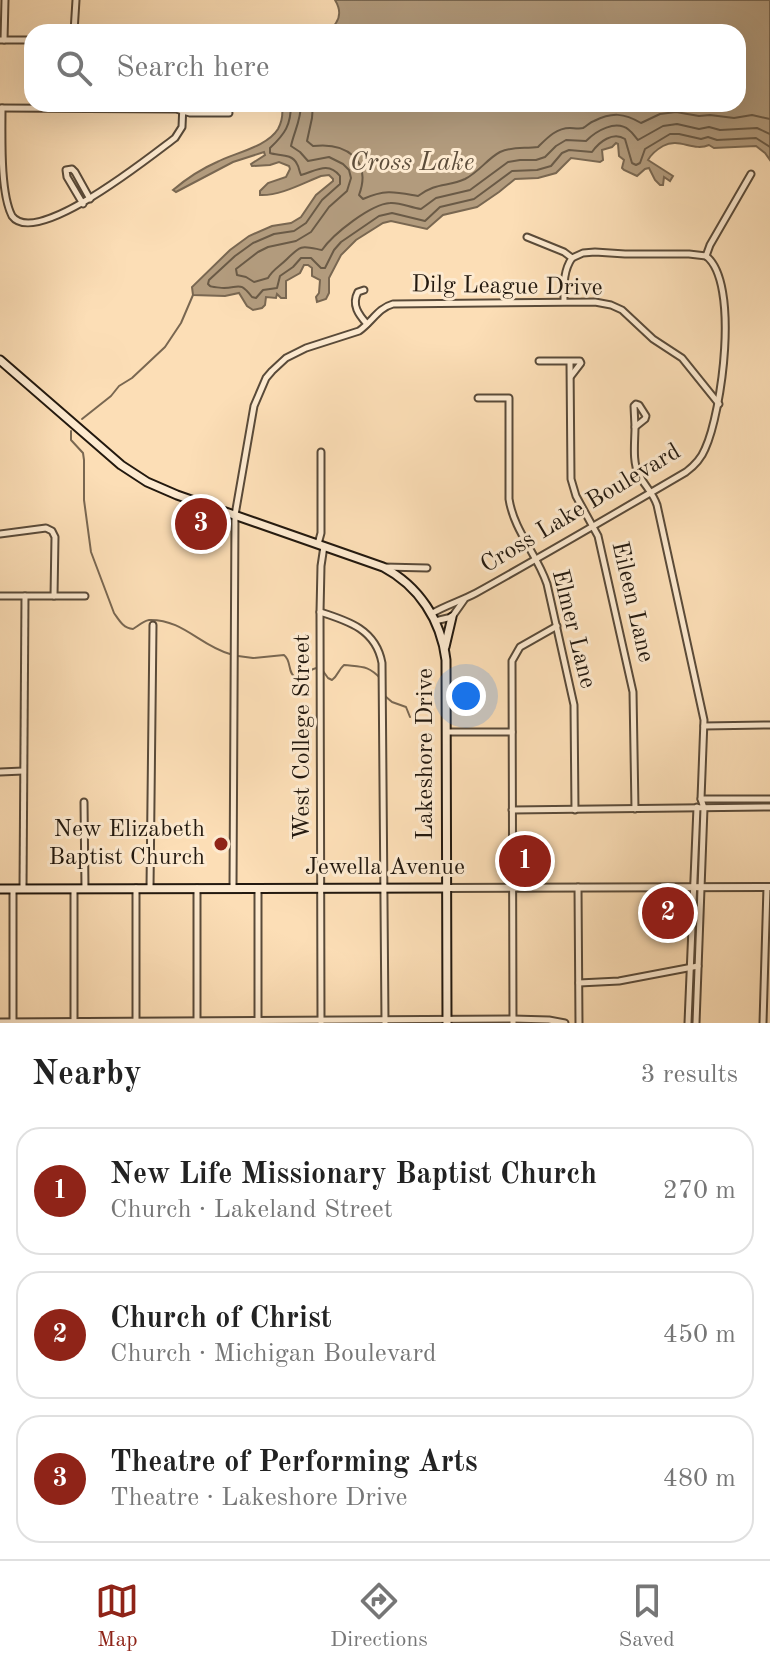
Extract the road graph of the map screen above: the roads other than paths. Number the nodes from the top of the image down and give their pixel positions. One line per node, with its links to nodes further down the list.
1 (5, 0): 4 (street)
2 (76, 0): 3 (street)
3 (74, 24)
4 (2, 40): 5 (street)
5 (24, 40)
6 (1, 108): 7 (street); 13 (street)
7 (24, 108)
8 (183, 112): 12 (street)
9 (189, 112): 10 (street)
10 (229, 113)
11 (751, 174): 15 (street)
12 (90, 199): 13 (street); 13 (street)
13 (83, 204)
14 (527, 237): 16 (street)
15 (706, 256): 16 (street); 25 (street, Cross Lake Boulevard)
16 (572, 258): 18 (street)
17 (364, 290): 19 (street)
18 (564, 301): 19 (street, Dilg League Drive); 25 (street, Dilg League Drive)
19 (367, 324): 29 (street, Dilg League Drive)
20 (0, 360): 29 (main road, Lakeshore Drive)
21 (539, 361): 22 (street)
22 (570, 362): 23 (street, Eileen Lane); 23 (street)
23 (570, 377): 30 (street, Eileen Lane)
24 (478, 398): 33 (street, Elmer Lane)
25 (719, 404): 28 (street, Cross Lake Boulevard)
26 (635, 427): 28 (street)
27 (321, 452): 32 (street, West College Street)
28 (652, 492): 30 (street, Cross Lake Boulevard); 51 (street)
29 (235, 515): 32 (main road, Lakeshore Drive); 72 (street, Dilg League Drive)
30 (593, 526): 33 (street, Cross Lake Boulevard); 61 (street, Eileen Lane)
31 (0, 534): 40 (street)
32 (321, 545): 34 (main road, Lakeshore Drive); 44 (street, West College Street)
33 (535, 558): 42 (street, Cross Lake Boulevard); 48 (street, Elmer Lane)
34 (383, 567): 35 (street); 37 (main road, Lakeshore Drive)
35 (409, 567): 36 (street); 37 (street)
36 (427, 568)
37 (403, 580): 46 (main road, Lakeshore Drive)
38 (0, 596): 39 (street)
39 (25, 596): 40 (street); 54 (street)
40 (54, 596): 41 (street)
41 (85, 596)
42 (465, 599): 43 (street, Cross Lake Boulevard); 45 (street, Cross Lake Boulevard)
43 (446, 605): 45 (street); 46 (street, Cross Lake Boulevard)
44 (320, 612): 74 (street, West College Street); 75 (street)
45 (453, 614): 46 (street); 49 (main road)
46 (433, 617): 49 (main road, Lakeshore Drive)
47 (153, 625): 70 (street)
48 (557, 626): 53 (street); 63 (street, Elmer Lane)
49 (445, 649): 52 (main road, Lakeshore Drive)
50 (770, 725): 51 (street)
51 (704, 726): 56 (street)
52 (446, 732): 53 (street); 76 (main road, Lakeshore Drive)
53 (512, 732): 62 (street)
54 (23, 771): 55 (street); 79 (street)
55 (0, 772)
56 (701, 799): 57 (street); 60 (street)
57 (770, 799)
58 (84, 802): 81 (street)
59 (770, 807): 60 (street)
60 (700, 808): 61 (street); 66 (street); 67 (street)
61 (635, 809): 63 (street)
62 (512, 810): 63 (street); 64 (street)
63 (575, 810)
64 (512, 887): 65 (street, Jewella Avenue); 76 (street, Jewella Avenue); 87 (street)
65 (578, 887): 66 (street, Jewella Avenue); 84 (street)
66 (692, 887): 67 (street, Jewella Avenue); 82 (street)
67 (701, 887): 68 (street, Jewella Avenue); 83 (street)
68 (768, 887): 99 (street)
69 (136, 888): 70 (main road, Jewella Avenue); 81 (main road, Jewella Avenue); 91 (street)
70 (150, 888): 71 (main road, Jewella Avenue)
71 (197, 888): 72 (main road, Jewella Avenue); 92 (street)
72 (233, 888): 73 (main road, Jewella Avenue)
73 (258, 888): 74 (main road, Jewella Avenue); 93 (street)
74 (321, 888): 75 (main road, Jewella Avenue); 94 (street, West College Street)
75 (384, 888): 76 (main road, Jewella Avenue); 85 (street)
76 (446, 888): 86 (main road, Lakeshore Drive)
77 (0, 889): 78 (main road, Jewella Avenue)
78 (13, 889): 79 (main road, Jewella Avenue); 89 (street)
79 (23, 889): 80 (main road, Jewella Avenue)
80 (74, 889): 81 (main road, Jewella Avenue); 90 (street)
81 (85, 889)
82 (690, 966): 83 (street); 84 (street); 97 (street)
83 (698, 966): 98 (street)
84 (579, 983): 96 (street)
85 (385, 1021): 86 (street); 94 (street)
86 (447, 1021): 87 (street)
87 (513, 1021): 95 (street)
88 (0, 1022): 89 (street)
89 (13, 1022): 90 (street)
90 (74, 1022): 91 (street)
91 (136, 1022): 92 (street)
92 (197, 1022): 93 (street)
93 (258, 1022): 94 (street)
94 (321, 1022)
95 (565, 1023)
96 (579, 1023)
97 (688, 1023)
98 (696, 1023)
99 (763, 1023)

